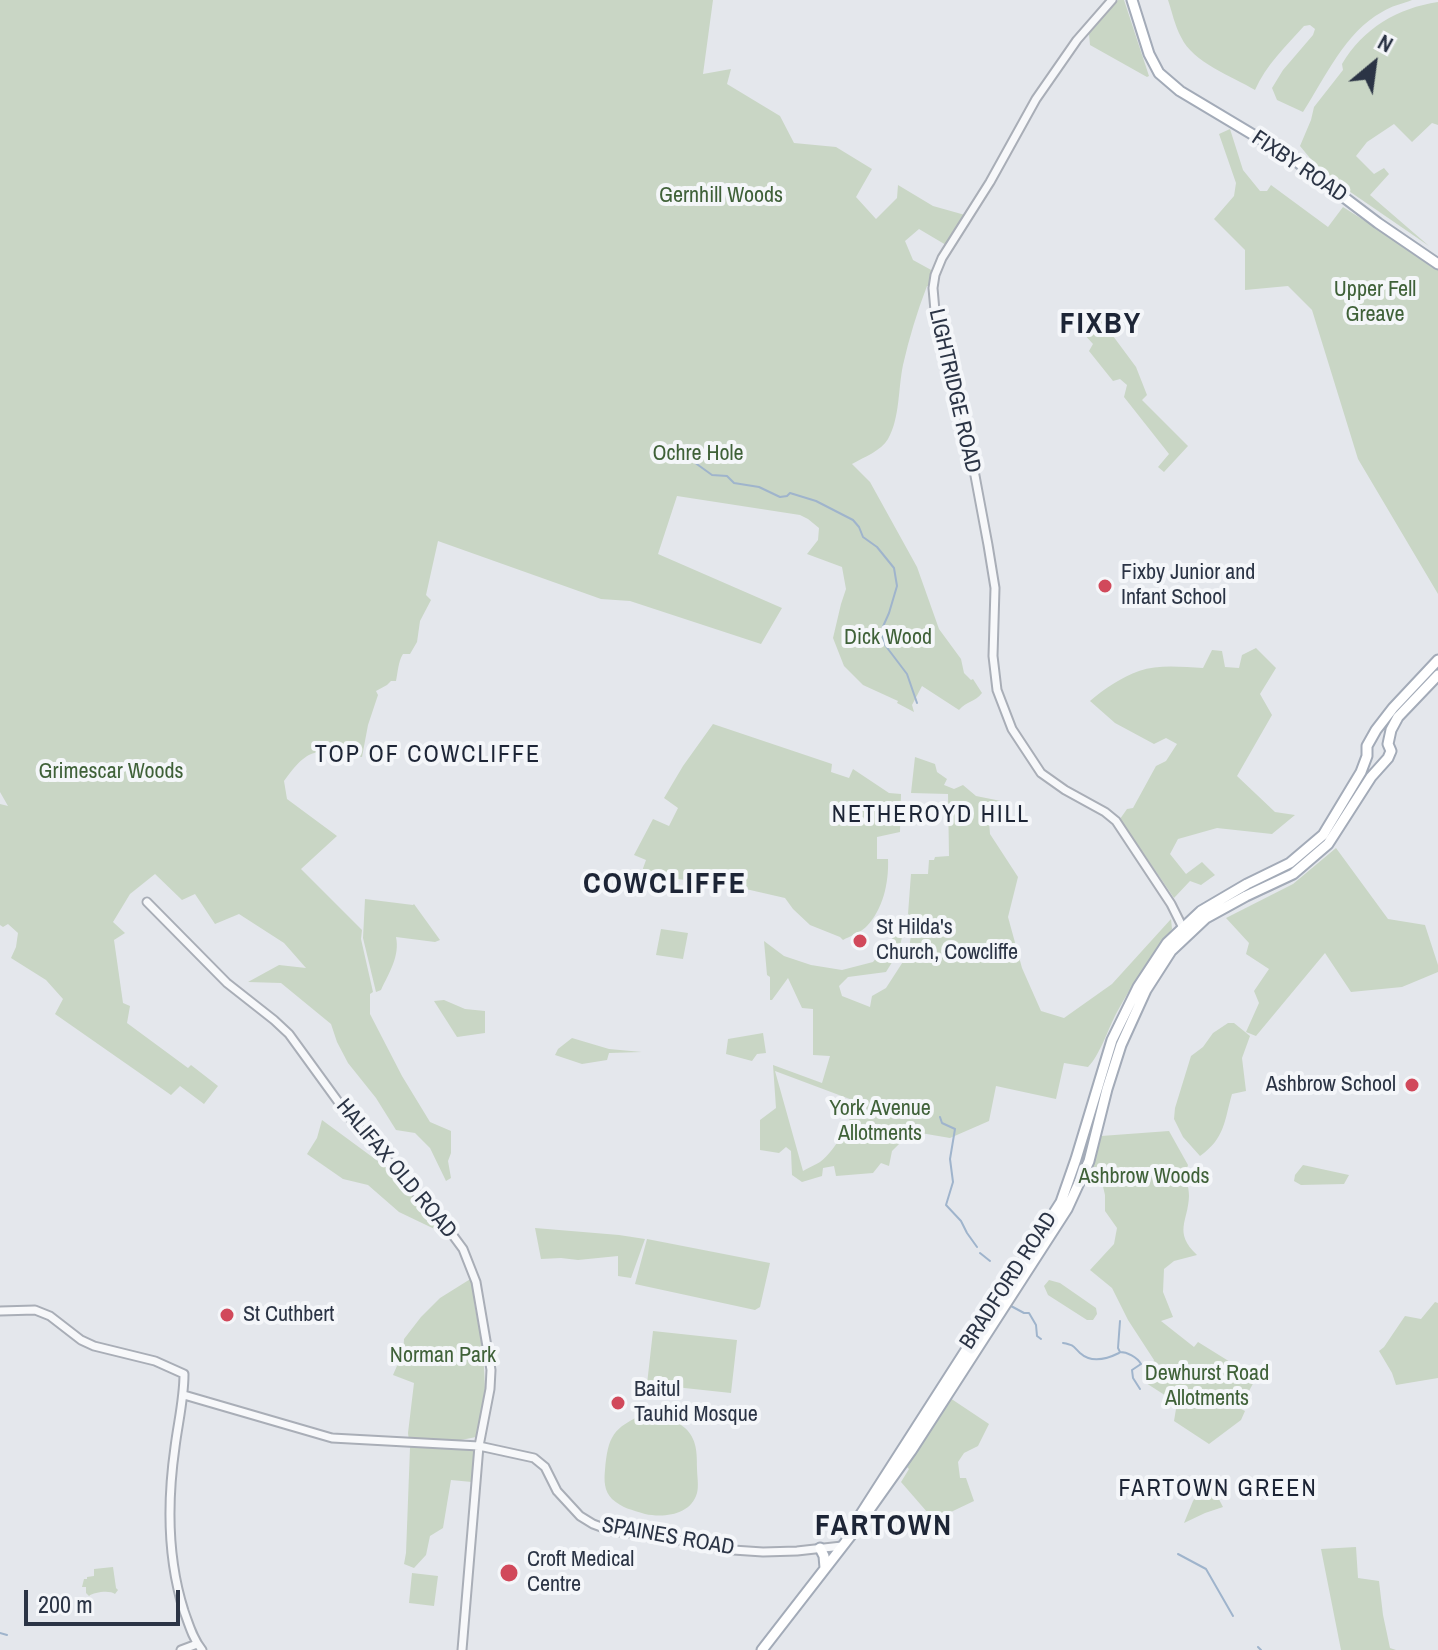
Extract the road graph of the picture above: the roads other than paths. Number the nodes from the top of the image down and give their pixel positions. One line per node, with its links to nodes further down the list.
1 (1112, 0): 12 (street, LIGHTRIDGE ROAD)
2 (1132, 0): 3 (main road, FIXBY ROAD)
3 (1438, 264)
4 (1438, 660): 6 (main road, BRADFORD ROAD)
5 (1438, 675): 7 (main road, BRADFORD ROAD)
6 (1370, 742): 7 (main road); 8 (main road, BRADFORD ROAD)
7 (1388, 744): 9 (main road, BRADFORD ROAD)
8 (1367, 756): 9 (main road); 11 (main road, BRADFORD ROAD)
9 (1383, 762): 11 (main road, BRADFORD ROAD)
10 (147, 902): 15 (street, HALIFAX OLD ROAD)
11 (1204, 914): 12 (main road, BRADFORD ROAD)
12 (1184, 931): 16 (main road, BRADFORD ROAD); 16 (main road, BRADFORD ROAD)
13 (0, 1311): 14 (street)
14 (184, 1395): 15 (street, SPAINES ROAD); 19 (street)
15 (479, 1446): 17 (street, SPAINES ROAD); 21 (street, HALIFAX OLD ROAD)
16 (842, 1546): 17 (street, SPAINES ROAD); 18 (main road)
17 (820, 1548): 18 (main road)
18 (825, 1568): 22 (main road)
19 (200, 1647): 20 (street)
20 (181, 1650)
21 (462, 1650)
22 (762, 1650)

